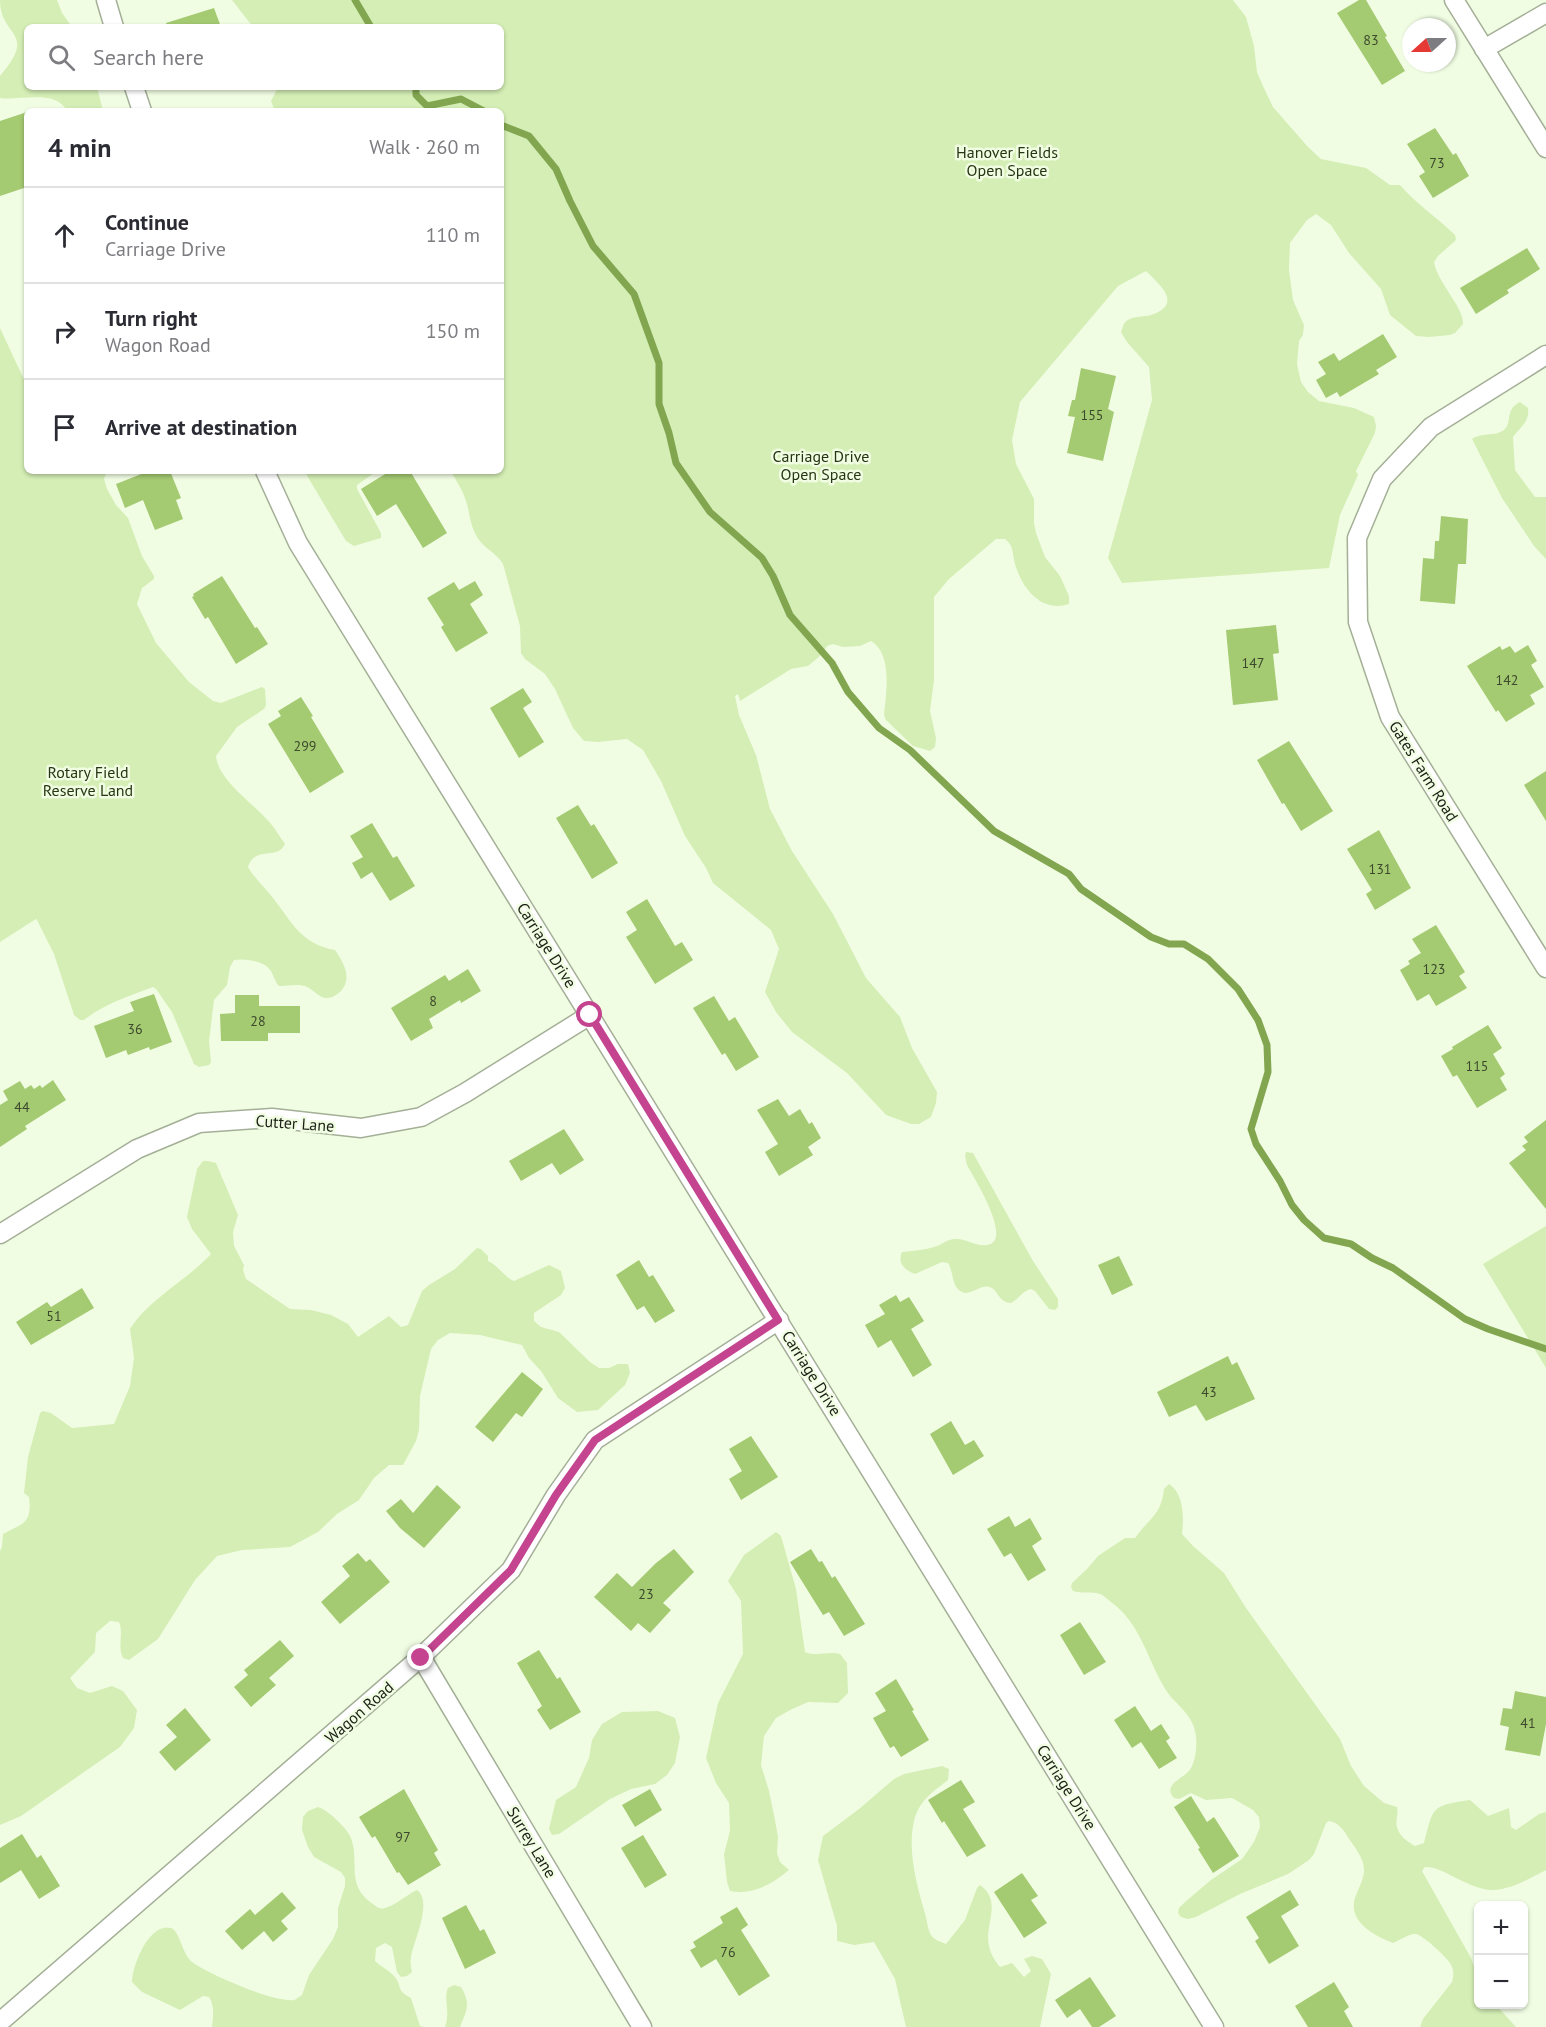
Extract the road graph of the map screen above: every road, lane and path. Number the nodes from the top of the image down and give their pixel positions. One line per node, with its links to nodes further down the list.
1 (106, 0): 4 (street)
2 (1454, 0): 5 (street)
3 (1546, 13): 5 (street)
4 (113, 24)
5 (1484, 49): 8 (street)
6 (135, 90): 7 (street)
7 (141, 108)
8 (1546, 148)
9 (1546, 355): 11 (street, Gates Farm Road)
10 (267, 474): 12 (street, Carriage Drive)
11 (1546, 968)
12 (590, 1015): 13 (street, Cutter Lane); 14 (street, Carriage Drive)
13 (0, 1234)
14 (778, 1320): 15 (street, Wagon Road); 18 (street, Carriage Drive)
15 (421, 1658): 16 (street, Wagon Road); 17 (street, Surrey Lane)
16 (0, 2022)
17 (642, 2027)
18 (1214, 2027)

